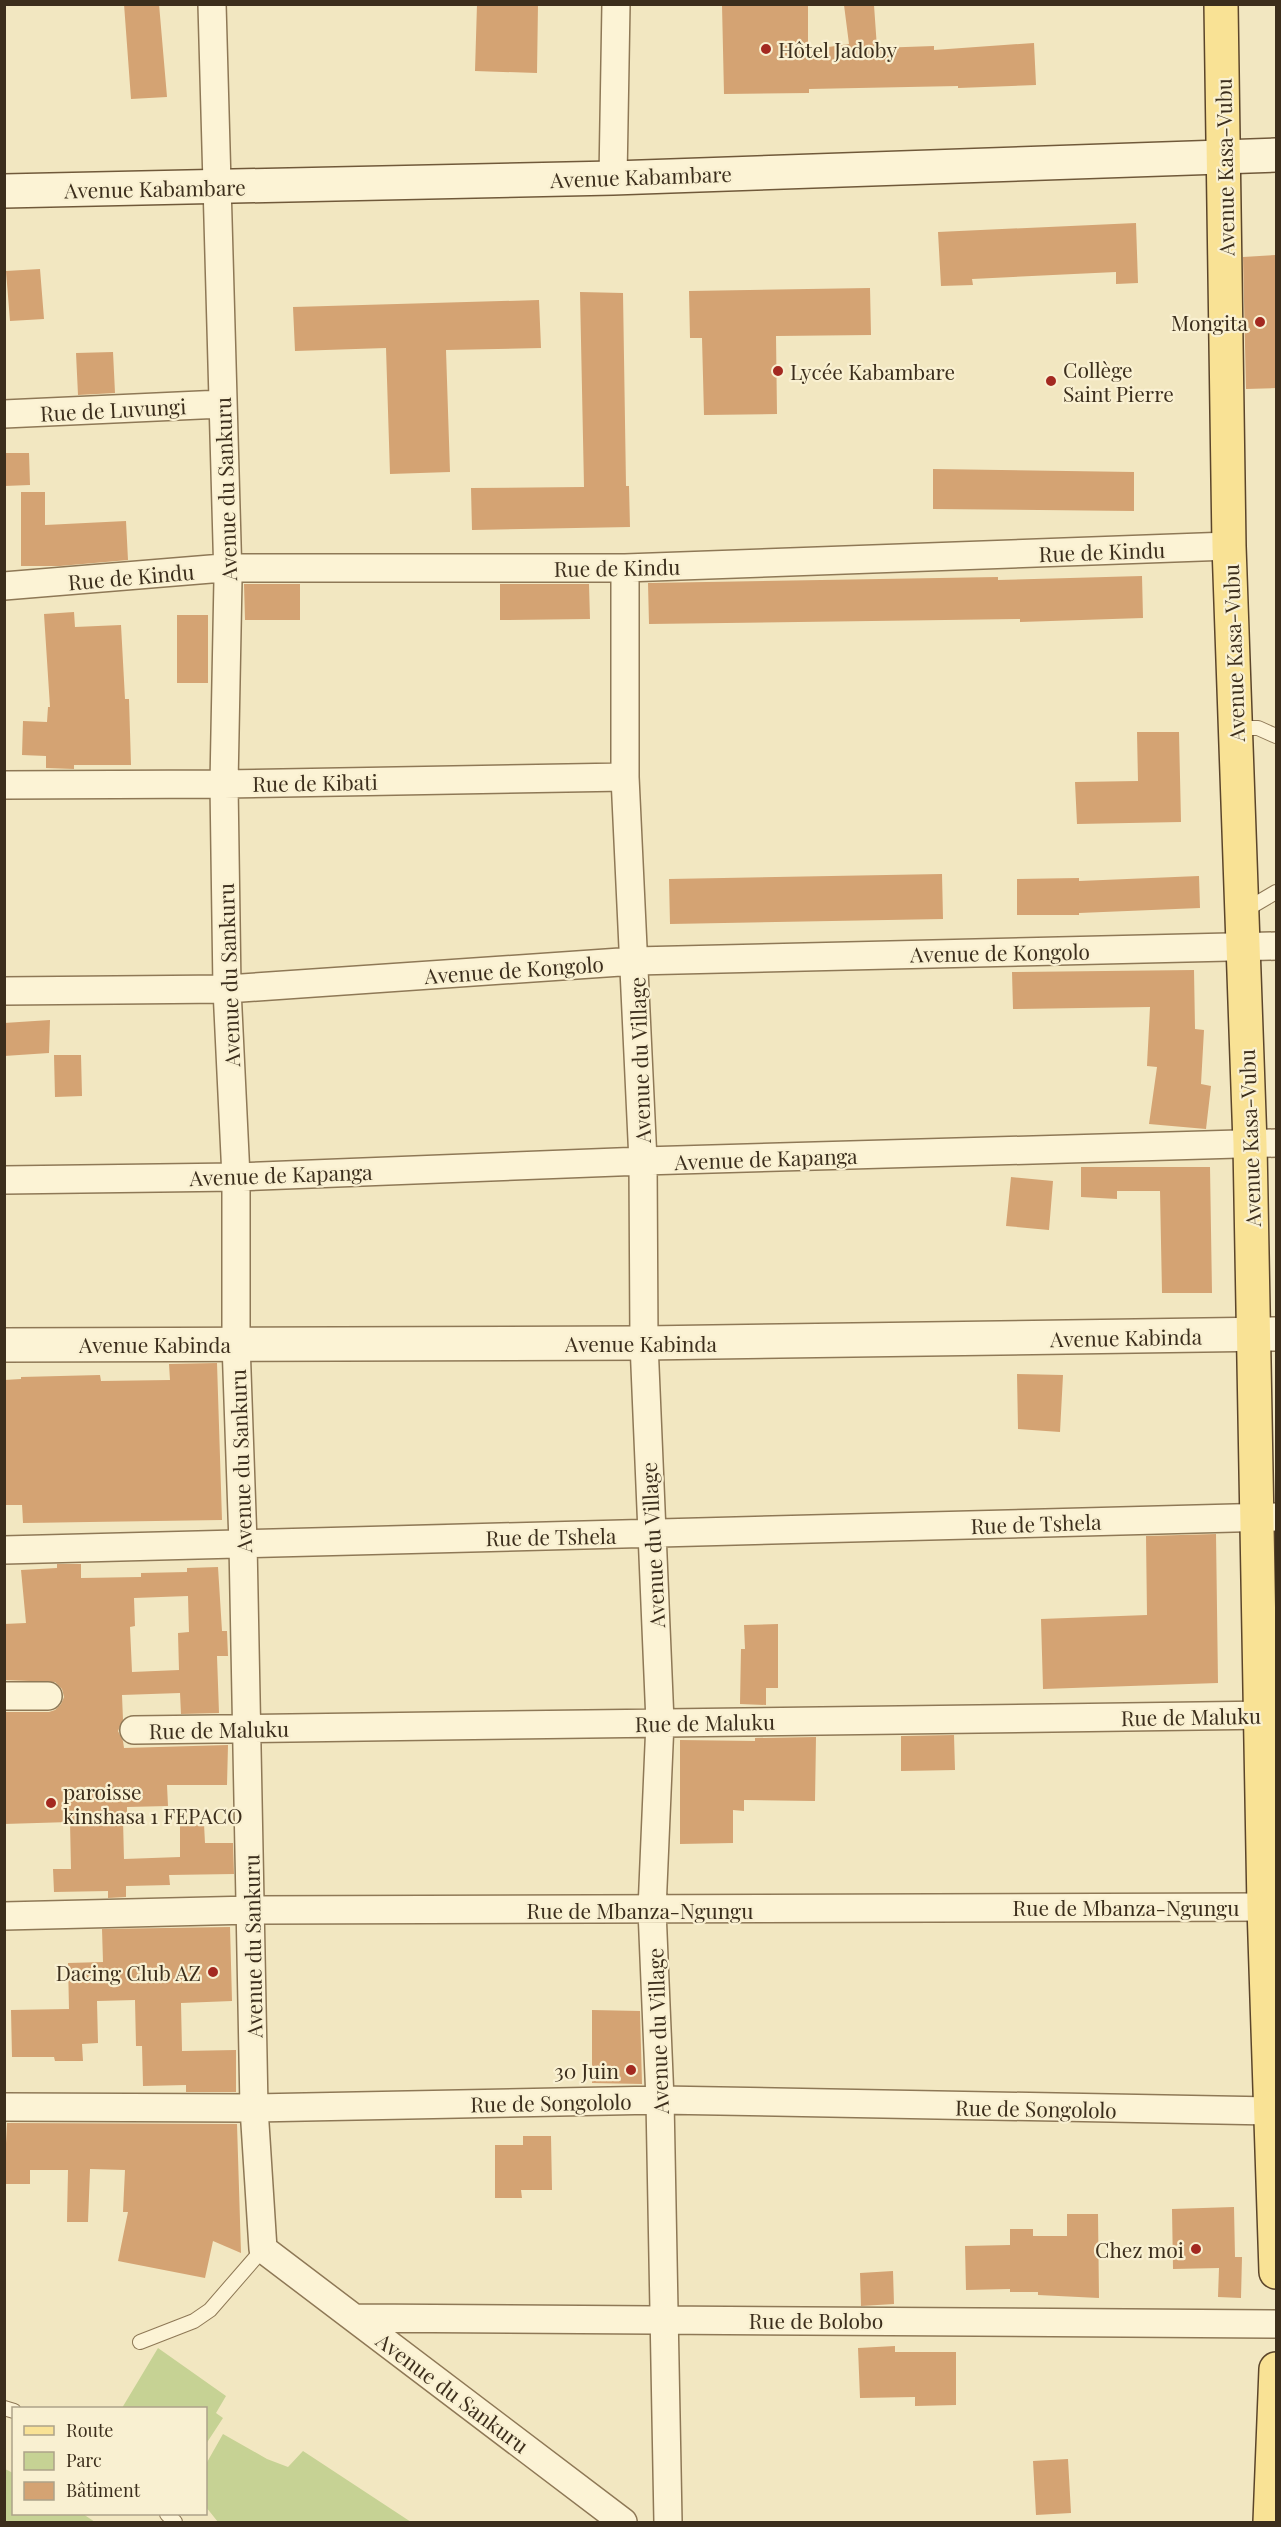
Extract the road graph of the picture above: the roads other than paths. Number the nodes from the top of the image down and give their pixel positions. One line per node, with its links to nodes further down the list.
1 (212, 4): 7 (street, Avenue du Sankuru)
2 (616, 4): 6 (street)
3 (1221, 4): 5 (main road, Avenue Kasa-Vubu)
4 (1276, 155): 5 (main road, Avenue Kabambare)
5 (1224, 156): 6 (main road, Avenue Kabambare); 11 (main road, Avenue Kasa-Vubu)
6 (613, 178): 7 (main road, Avenue Kabambare)
7 (218, 186): 8 (main road, Avenue Kabambare); 9 (street, Avenue du Sankuru)
8 (4, 191)
9 (222, 404): 10 (street, Rue de Luvungi); 12 (street, Avenue du Sankuru)
10 (4, 414)
11 (1229, 546): 13 (street, Rue de Kindu); 15 (main road, Avenue Kasa-Vubu)
12 (228, 568): 13 (street, Rue de Kindu); 14 (street, Rue de Kindu); 19 (street, Avenue du Sankuru)
13 (625, 568): 17 (street, Avenue du Village)
14 (4, 586)
15 (1235, 728): 16 (lane); 21 (main road, Avenue Kasa-Vubu)
16 (1276, 736)
17 (625, 777): 19 (street, Rue de Kibati); 24 (street, Avenue du Village)
18 (4, 784): 19 (street, Rue de Kibati)
19 (224, 784): 25 (street, Avenue du Sankuru)
20 (1276, 892): 21 (lane)
21 (1242, 912): 23 (main road, Avenue Kasa-Vubu)
22 (1276, 946): 23 (street, Avenue de Kongolo)
23 (1243, 947): 24 (street, Avenue de Kongolo); 27 (main road, Avenue Kasa-Vubu)
24 (635, 961): 25 (street, Avenue de Kongolo); 28 (street, Avenue du Village)
25 (227, 989): 26 (street, Avenue de Kongolo); 29 (street, Avenue du Sankuru)
26 (4, 991)
27 (1263, 1143): 28 (street, Avenue de Kapanga); 31 (main road, Avenue Kasa-Vubu)
28 (643, 1161): 29 (street, Avenue de Kapanga); 33 (street, Avenue du Village)
29 (236, 1177): 30 (street, Avenue de Kapanga); 32 (street, Avenue du Sankuru)
30 (4, 1180)
31 (1265, 1335): 33 (main road, Avenue Kabinda); 35 (main road, Avenue Kasa-Vubu)
32 (236, 1343): 33 (main road, Avenue Kabinda); 34 (main road, Avenue Kabinda); 37 (street, Avenue du Sankuru)
33 (644, 1343): 36 (street, Avenue du Village)
34 (4, 1345)
35 (1267, 1517): 36 (street, Rue de Tshela); 41 (main road, Avenue Kasa-Vubu)
36 (651, 1534): 37 (street, Rue de Tshela); 42 (street, Avenue du Village)
37 (243, 1543): 38 (street, Rue de Tshela); 43 (street, Avenue du Sankuru)
38 (4, 1550)
39 (4, 1696): 40 (street)
40 (48, 1696)
41 (1268, 1715): 42 (street, Rue de Maluku); 45 (main road, Avenue Kasa-Vubu)
42 (660, 1722): 43 (street, Rue de Maluku); 47 (street, Avenue du Village)
43 (246, 1728): 44 (street, Rue de Maluku); 46 (street, Avenue du Sankuru)
44 (134, 1730)
45 (1270, 1907): 47 (street, Rue de Mbanza-Ngungu); 52 (main road, Avenue Kasa-Vubu)
46 (252, 1910): 47 (street, Rue de Mbanza-Ngungu); 48 (street, Rue de Mbanza-Ngungu); 51 (street, Avenue du Sankuru)
47 (652, 1910): 49 (street, Avenue du Village)
48 (4, 1916)
49 (660, 2100): 51 (street, Rue de Songololo); 52 (street, Rue de Songololo); 56 (street, Avenue du Village)
50 (4, 2107): 51 (street, Rue de Songololo)
51 (254, 2108): 53 (street, Avenue du Sankuru)
52 (1274, 2111): 54 (main road, Avenue Kasa-Vubu)
53 (263, 2249): 55 (street, Avenue du Sankuru); 58 (lane)
54 (1276, 2272)
55 (355, 2318): 56 (street, Rue de Bolobo); 60 (street, Avenue du Sankuru)
56 (664, 2319): 57 (street, Rue de Bolobo); 61 (street, Avenue du Village)
57 (1276, 2324)
58 (140, 2342)
59 (1276, 2369): 62 (main road)
60 (623, 2523)
61 (668, 2523)
62 (1270, 2523)

